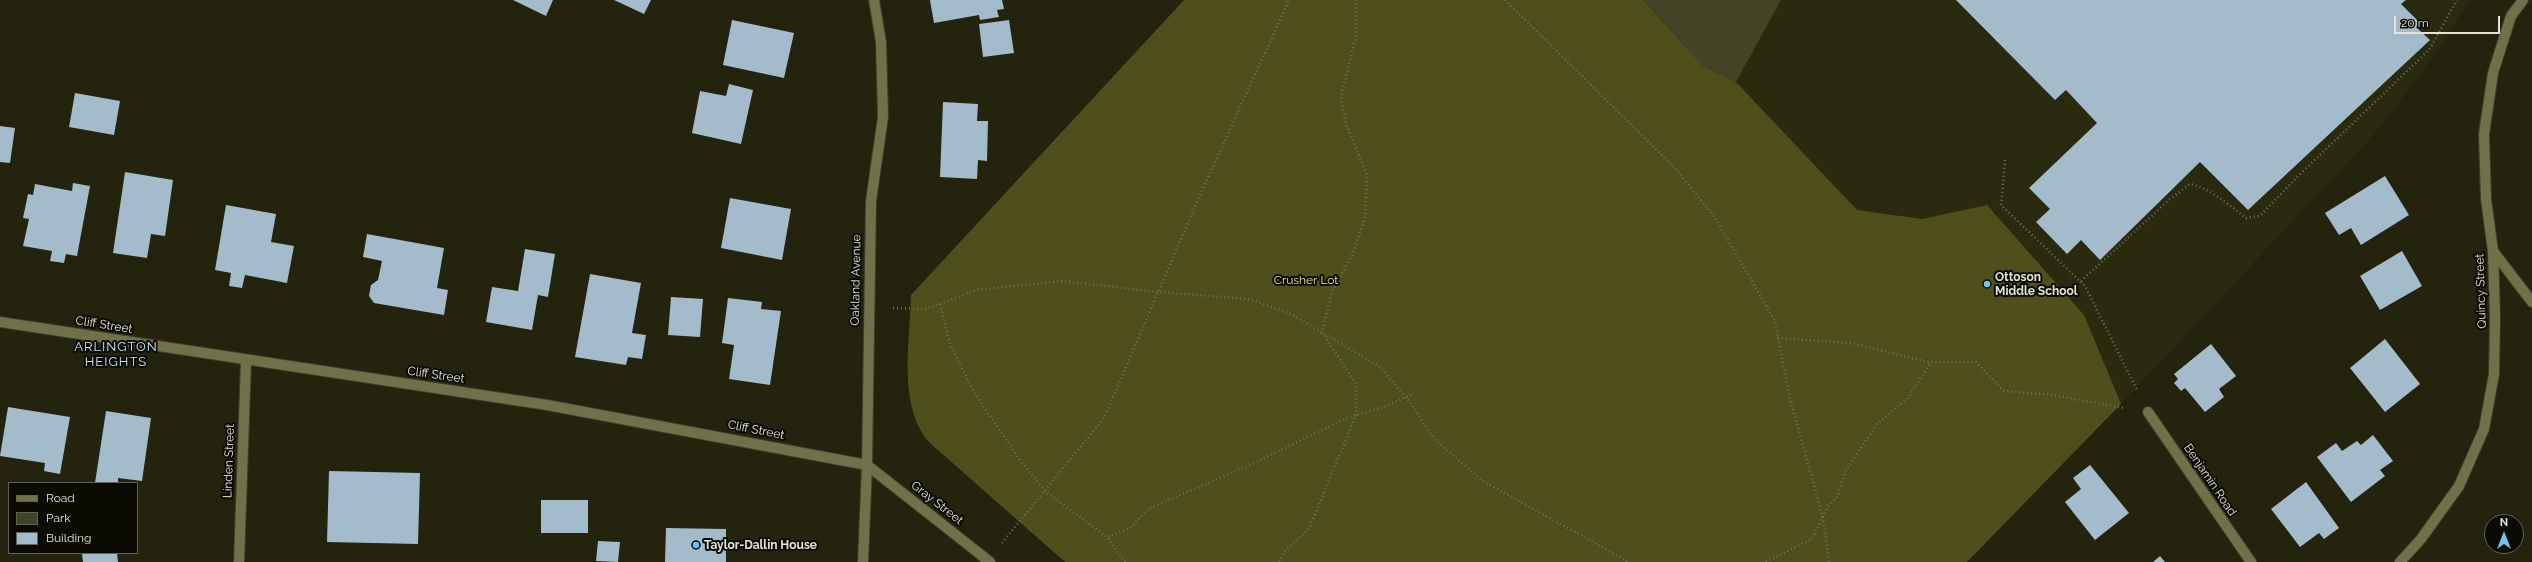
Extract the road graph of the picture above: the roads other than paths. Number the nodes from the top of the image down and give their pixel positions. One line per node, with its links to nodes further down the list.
1 (874, 0): 8 (street, Oakland Avenue)
2 (2523, 0): 3 (street, Quincy Street)
3 (2493, 251): 4 (street); 13 (street, Quincy Street)
4 (2532, 302)
5 (0, 322): 6 (street, Cliff Street)
6 (246, 361): 8 (street, Cliff Street); 10 (street, Linden Street)
7 (2148, 412): 12 (street, Benjamin Road)
8 (867, 465): 9 (street, Gray Street); 11 (street, Oakland Avenue)
9 (989, 561)
10 (238, 562)
11 (863, 562)
12 (2251, 562)
13 (2400, 562)

